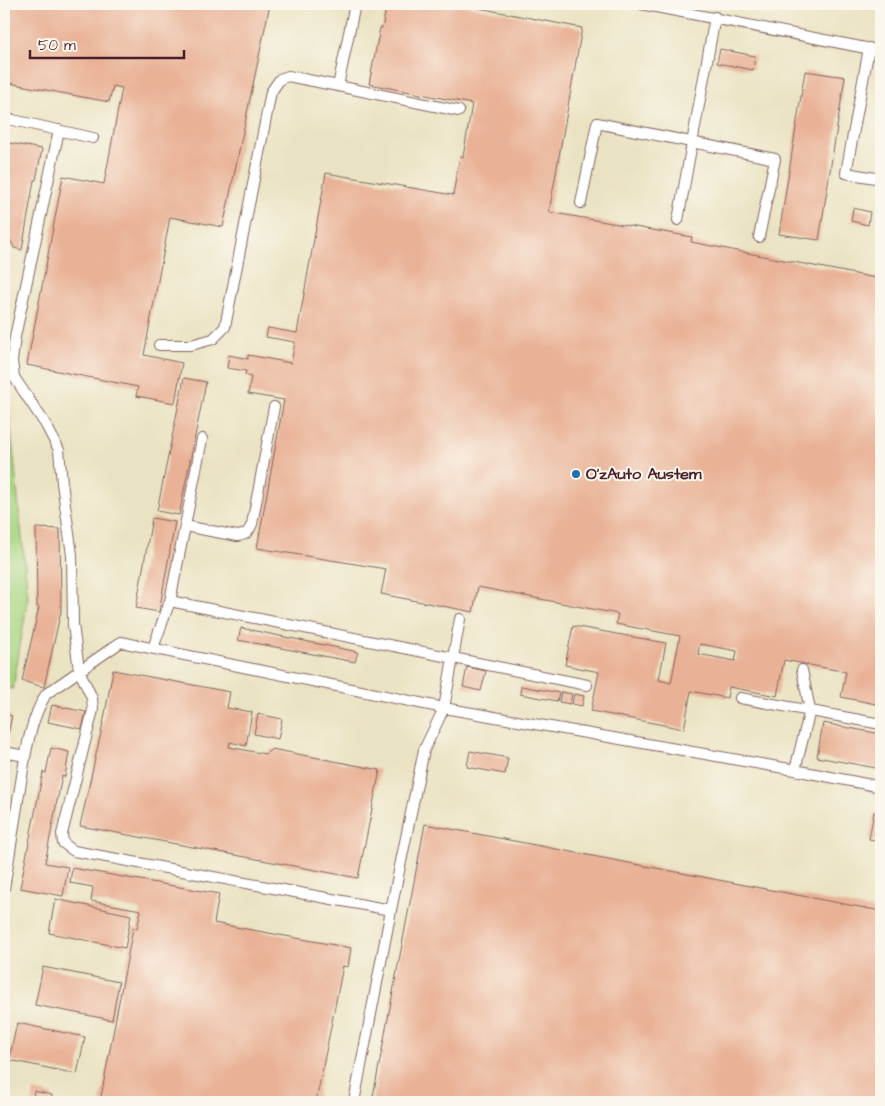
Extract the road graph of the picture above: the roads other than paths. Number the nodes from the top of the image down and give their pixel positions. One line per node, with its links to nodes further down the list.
1 (355, 4): 6 (lane)
2 (641, 4): 3 (lane)
3 (715, 17): 4 (lane); 11 (lane)
4 (869, 48): 5 (lane); 12 (lane)
5 (881, 50)
6 (338, 86): 7 (lane); 16 (lane)
7 (459, 111)
8 (4, 118): 9 (lane)
9 (59, 130): 10 (lane); 24 (lane)
10 (93, 138)
11 (693, 142): 13 (lane); 14 (lane); 15 (lane)
12 (881, 179)
13 (581, 203)
14 (678, 220)
15 (759, 237)
16 (159, 345)
17 (274, 407): 19 (lane)
18 (202, 439): 19 (lane)
19 (185, 526): 20 (lane)
20 (170, 601): 22 (lane); 23 (lane)
21 (460, 618): 23 (lane)
22 (152, 648): 24 (lane); 28 (lane)
23 (453, 658): 26 (lane); 28 (lane)
24 (80, 670): 32 (lane); 36 (lane)
25 (802, 670): 29 (lane)
26 (587, 685)
27 (740, 698): 29 (lane)
28 (444, 708): 33 (lane); 36 (lane)
29 (810, 710): 30 (lane); 33 (lane)
30 (881, 724)
31 (4, 752): 32 (lane)
32 (25, 756): 35 (lane)
33 (795, 770): 34 (lane)
34 (881, 787)
35 (4, 889)
36 (391, 910): 37 (lane)
37 (354, 1102)

